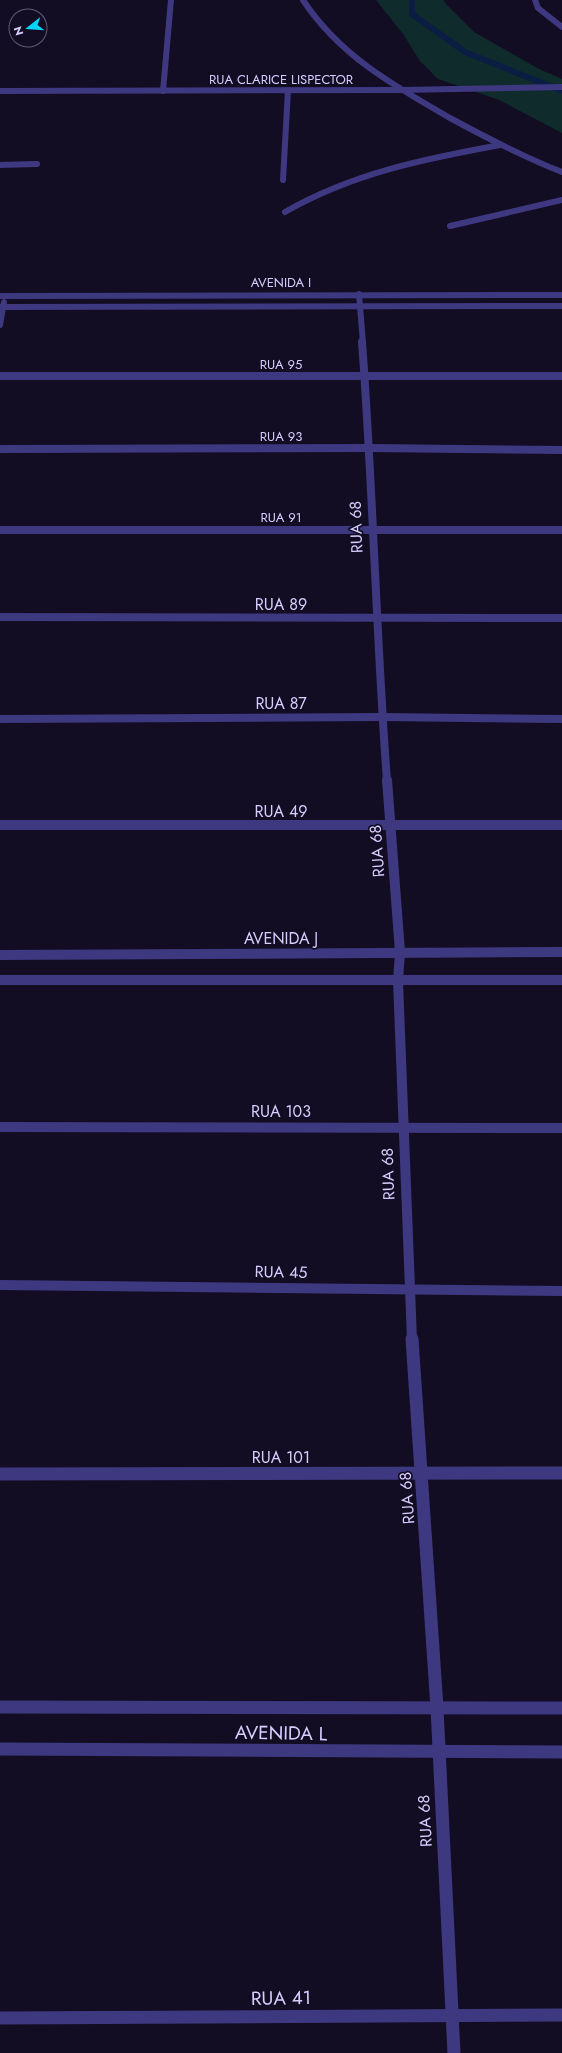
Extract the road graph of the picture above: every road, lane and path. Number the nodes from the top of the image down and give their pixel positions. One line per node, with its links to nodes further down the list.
1 (171, 0): 9 (street)
2 (303, 0): 7 (street)
3 (535, 0): 4 (street)
4 (562, 27)
5 (562, 87): 7 (street, RUA CLARICE LISPECTOR)
6 (288, 90): 7 (street, RUA CLARICE LISPECTOR); 9 (street, RUA CLARICE LISPECTOR); 14 (street)
7 (400, 90): 10 (street)
8 (0, 91): 9 (street, RUA CLARICE LISPECTOR)
9 (163, 91)
10 (500, 145): 13 (street); 16 (street)
11 (0, 164): 12 (street)
12 (37, 164)
13 (562, 172)
14 (283, 180)
15 (562, 200): 17 (street)
16 (285, 212)
17 (450, 226)
18 (359, 294): 19 (street, AVENIDA I); 20 (street, AVENIDA I); 23 (street, RUA 68)
19 (562, 295)
20 (2, 296): 22 (street)
21 (562, 306): 23 (street, AVENIDA I)
22 (1, 307): 23 (street, AVENIDA I); 24 (street)
23 (360, 307): 25 (street, RUA 68)
24 (0, 325)
25 (366, 375): 26 (street, RUA 95); 27 (street, RUA 95); 28 (street, RUA 68)
26 (0, 376)
27 (562, 376)
28 (370, 448): 29 (street, RUA 93); 30 (street, RUA 93); 31 (street, RUA 68)
29 (0, 449)
30 (562, 450)
31 (372, 529): 32 (street, RUA 91); 33 (street, RUA 91); 35 (street, RUA 68)
32 (0, 530)
33 (562, 530)
34 (0, 617): 35 (street, RUA 89)
35 (377, 618): 36 (street, RUA 89); 37 (street, RUA 68)
36 (562, 618)
37 (382, 717): 38 (street, RUA 87); 39 (street, RUA 87); 42 (street, RUA 68)
38 (0, 719)
39 (562, 719)
40 (0, 825): 42 (street, RUA 49)
41 (562, 825): 42 (street, RUA 49)
42 (392, 826): 43 (street, RUA 68)
43 (400, 952): 44 (street, AVENIDA J); 45 (street, AVENIDA J); 48 (street, RUA 68)
44 (562, 952)
45 (0, 955)
46 (0, 980): 48 (street)
47 (562, 980): 48 (street)
48 (398, 981): 50 (street, RUA 68)
49 (0, 1127): 50 (street, RUA 103)
50 (402, 1128): 51 (street, RUA 103); 53 (street, RUA 68)
51 (562, 1128)
52 (0, 1285): 53 (street, RUA 45)
53 (409, 1290): 54 (street, RUA 45); 55 (street, RUA 68)
54 (562, 1291)
55 (422, 1473): 56 (street, RUA 101); 57 (street, RUA 101); 59 (street, RUA 68)
56 (562, 1473)
57 (0, 1474)
58 (0, 1707): 59 (street, AVENIDA L)
59 (437, 1708): 60 (street, AVENIDA L); 63 (street, RUA 68)
60 (562, 1708)
61 (0, 1749): 63 (street, AVENIDA L)
62 (562, 1752): 63 (street, AVENIDA L)
63 (438, 1753): 65 (street, RUA 68)
64 (562, 2015): 65 (street, RUA 41)
65 (451, 2016): 66 (street, RUA 41); 67 (street, RUA 68)
66 (0, 2018)
67 (454, 2053)

